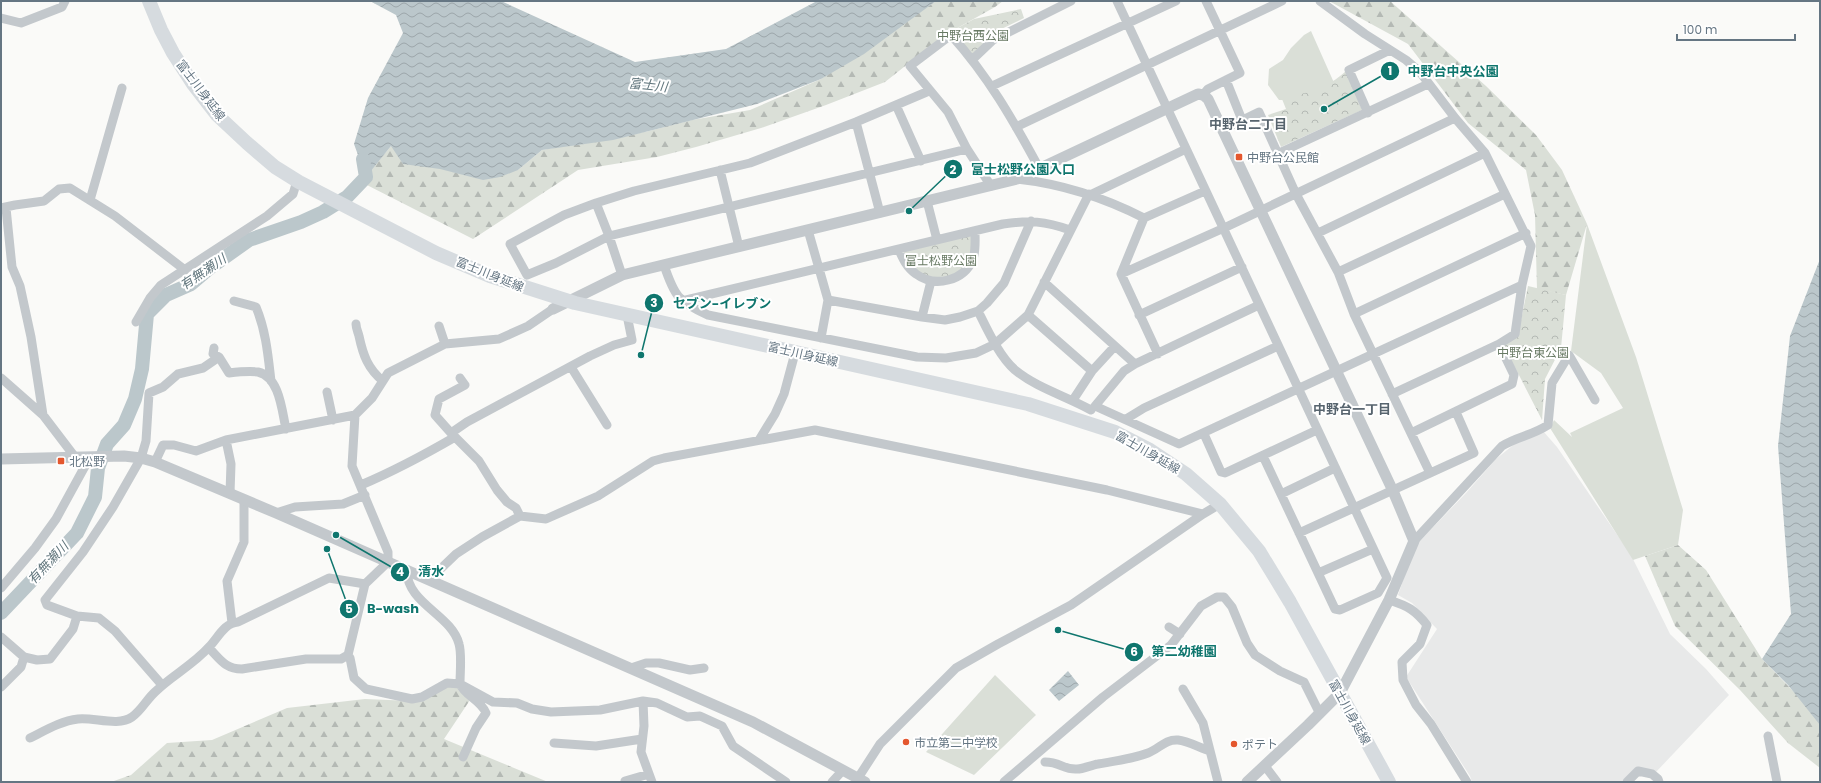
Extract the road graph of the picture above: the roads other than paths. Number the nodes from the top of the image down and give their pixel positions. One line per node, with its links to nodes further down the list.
1 (65, 1): 9 (street)
2 (149, 1): 38 (main road, 富士川身延線)
3 (1071, 1): 13 (street)
4 (1117, 1): 10 (street)
5 (1176, 1): 10 (street)
6 (1206, 1): 11 (street)
7 (1282, 1): 11 (street)
8 (1320, 1): 12 (street)
9 (1, 18)
10 (1126, 24): 14 (street); 17 (street)
11 (1221, 30): 14 (street); 15 (street)
12 (1390, 50): 16 (street); 23 (street)
13 (973, 59): 17 (street); 19 (street)
14 (1146, 65): 22 (street); 27 (street)
15 (1226, 80): 20 (street); 25 (street)
16 (1428, 84): 23 (street); 24 (street)
17 (992, 86): 27 (street)
18 (122, 88): 44 (street)
19 (929, 91): 21 (street); 29 (street)
20 (1203, 95): 22 (street); 28 (street)
21 (896, 105): 26 (street); 33 (street)
22 (1166, 108): 30 (street); 34 (street)
23 (1368, 113): 32 (street)
24 (1455, 118): 31 (street); 42 (street)
25 (1242, 120): 28 (street); 32 (street)
26 (856, 122): 35 (street); 36 (street)
27 (1016, 127): 34 (street)
28 (1222, 130): 49 (street)
29 (967, 149): 33 (street); 39 (street)
30 (1186, 149): 40 (street); 41 (street)
31 (1485, 152): 43 (street); 57 (street)
32 (1277, 154): 42 (street)
33 (921, 161): 36 (street)
34 (1039, 168): 37 (street)
35 (720, 170): 46 (street); 47 (street)
36 (870, 173): 47 (street); 50 (street)
37 (1017, 179): 39 (street); 41 (street)
38 (298, 182): 66 (street); 80 (main road, 富士川身延線)
39 (992, 186): 45 (street)
40 (1205, 191): 51 (street); 53 (street)
41 (1091, 194): 51 (street); 55 (street)
42 (1296, 194): 49 (street); 57 (street)
43 (1505, 194): 58 (street); 67 (street)
44 (90, 200): 48 (street); 66 (street)
45 (927, 201): 50 (street); 60 (street)
46 (596, 203): 59 (street); 59 (street)
47 (730, 207): 59 (street); 61 (street)
48 (3, 208): 113 (street)
49 (1260, 211): 53 (street); 101 (street)
50 (880, 213): 54 (street)
51 (1144, 218): 68 (street)
52 (1032, 221): 55 (street); 56 (street); 78 (street)
53 (1224, 228): 64 (street); 68 (street)
54 (808, 230): 61 (street); 65 (street)
55 (1070, 230): 71 (street)
56 (975, 231): 60 (street); 70 (street)
57 (1318, 232): 67 (street)
58 (1526, 233): 72 (street); 79 (street)
59 (609, 236): 69 (street)
60 (937, 240): 62 (street)
61 (739, 247): 63 (street)
62 (898, 250): 65 (street); 70 (street)
63 (664, 265): 69 (street); 75 (street)
64 (1242, 267): 76 (street); 81 (street)
65 (819, 268): 73 (street); 75 (street)
66 (185, 270): 84 (street)
67 (1338, 272): 79 (street)
68 (1121, 274): 81 (street)
69 (622, 275): 77 (street)
70 (931, 281): 83 (street)
71 (1044, 282): 82 (street); 91 (street)
72 (1522, 285): 90 (street); 96 (street)
73 (828, 300): 83 (street); 87 (street)
74 (234, 301): 104 (street)
75 (682, 301): 87 (street)
76 (1259, 305): 92 (street); 95 (street)
77 (553, 309): 88 (street)
78 (978, 310): 83 (street); 89 (street)
79 (1354, 314): 96 (street)
80 (627, 315): 94 (main road, 富士川身延線); 99 (street)
81 (1139, 315): 95 (street)
82 (1028, 316): 89 (street); 100 (street)
83 (922, 317)
84 (136, 322)
85 (356, 324): 105 (street)
86 (439, 326): 88 (street)
87 (821, 338): 89 (street)
88 (445, 344): 105 (street)
89 (995, 344): 109 (street)
90 (1499, 344): 108 (street); 112 (street)
91 (1115, 346): 98 (street); 100 (street)
92 (1278, 346): 106 (street); 115 (street)
93 (214, 348): 97 (street)
94 (795, 353): 124 (street); 139 (main road, 富士川身延線)
95 (1158, 354): 98 (street)
96 (1374, 354): 101 (street); 108 (street)
97 (219, 357): 104 (street); 128 (street)
98 (1135, 364): 115 (street)
99 (571, 367): 117 (street); 122 (street)
100 (1092, 371): 109 (street)
101 (1336, 371): 106 (street); 134 (street)
102 (1, 378): 113 (street)
103 (460, 378): 122 (street)
104 (271, 381): 118 (street)
105 (383, 381): 114 (street)
106 (1298, 388): 119 (street); 121 (street)
107 (327, 392): 116 (street)
108 (1392, 394): 120 (street)
109 (1073, 400): 111 (street)
110 (1595, 400): 145 (street)
111 (1091, 410)
112 (1456, 412): 120 (street); 132 (street)
113 (43, 415): 126 (street)
114 (355, 415): 116 (street); 133 (street)
115 (1126, 419): 121 (street)
116 (333, 420): 118 (street)
117 (607, 425)
118 (286, 429): 123 (street)
119 (1317, 430): 125 (street); 131 (street)
120 (1410, 433): 132 (street)
121 (1204, 434): 125 (street)
122 (453, 435): 133 (street); 143 (street)
123 (226, 440): 130 (street); 135 (street)
124 (759, 440): 142 (street); 143 (street)
125 (1263, 456): 136 (street)
126 (75, 457): 127 (street); 129 (street)
127 (91, 457): 128 (street); 152 (street)
128 (141, 458): 130 (street); 154 (street)
129 (1, 459)
130 (155, 462): 135 (street)
131 (1335, 468): 136 (street); 140 (street)
132 (1430, 473): 134 (street)
133 (361, 485): 137 (street)
134 (1393, 491): 140 (street); 145 (street)
135 (230, 493): 138 (street)
136 (1281, 494): 144 (street)
137 (365, 495): 141 (street); 147 (street)
138 (244, 500): 141 (street); 155 (street)
139 (1220, 504): 142 (street); 168 (main road, 富士川身延線)
140 (1354, 508): 144 (street); 146 (street)
141 (276, 513): 147 (street)
142 (1203, 514): 181 (street)
143 (520, 516): 150 (street)
144 (1299, 533): 149 (street)
145 (1414, 541): 153 (street)
146 (1373, 549): 149 (street); 149 (street)
147 (388, 562): 148 (street); 151 (street)
148 (407, 570): 150 (street); 164 (street)
149 (1318, 573)
150 (429, 580): 162 (street)
151 (365, 584): 155 (street); 160 (street)
152 (1, 588)
153 (1389, 600): 168 (street); 190 (street)
154 (77, 616): 161 (street); 165 (street)
155 (232, 623): 159 (street)
156 (1169, 627): 157 (street)
157 (1180, 634): 170 (street); 183 (street)
158 (1, 637): 161 (street)
159 (209, 648): 160 (street); 165 (street)
160 (348, 655): 164 (street)
161 (24, 656): 166 (street)
162 (631, 668): 163 (street); 179 (street)
163 (704, 668)
164 (460, 684): 169 (street); 176 (street)
165 (162, 685): 172 (street)
166 (1, 687)
167 (1184, 689): 175 (street)
168 (1340, 693): 170 (street); 189 (main road, 富士川身延線)
169 (643, 701): 173 (street); 184 (street)
170 (1320, 714): 178 (street)
171 (1768, 736): 193 (street)
172 (30, 738)
173 (642, 740): 174 (street); 180 (street)
174 (554, 743)
175 (1210, 751): 177 (street); 186 (street)
176 (463, 757)
177 (1045, 762)
178 (1265, 766): 187 (street); 188 (street)
179 (843, 770): 181 (street); 185 (street)
180 (651, 778): 182 (street)
181 (862, 780)
182 (625, 781)
183 (1007, 781)
184 (786, 782)
185 (832, 782)
186 (1218, 782)
187 (1247, 782)
188 (1277, 782)
189 (1389, 782)
190 (1467, 782)
191 (1627, 782): 192 (street)
192 (1658, 782)
193 (1777, 782)

